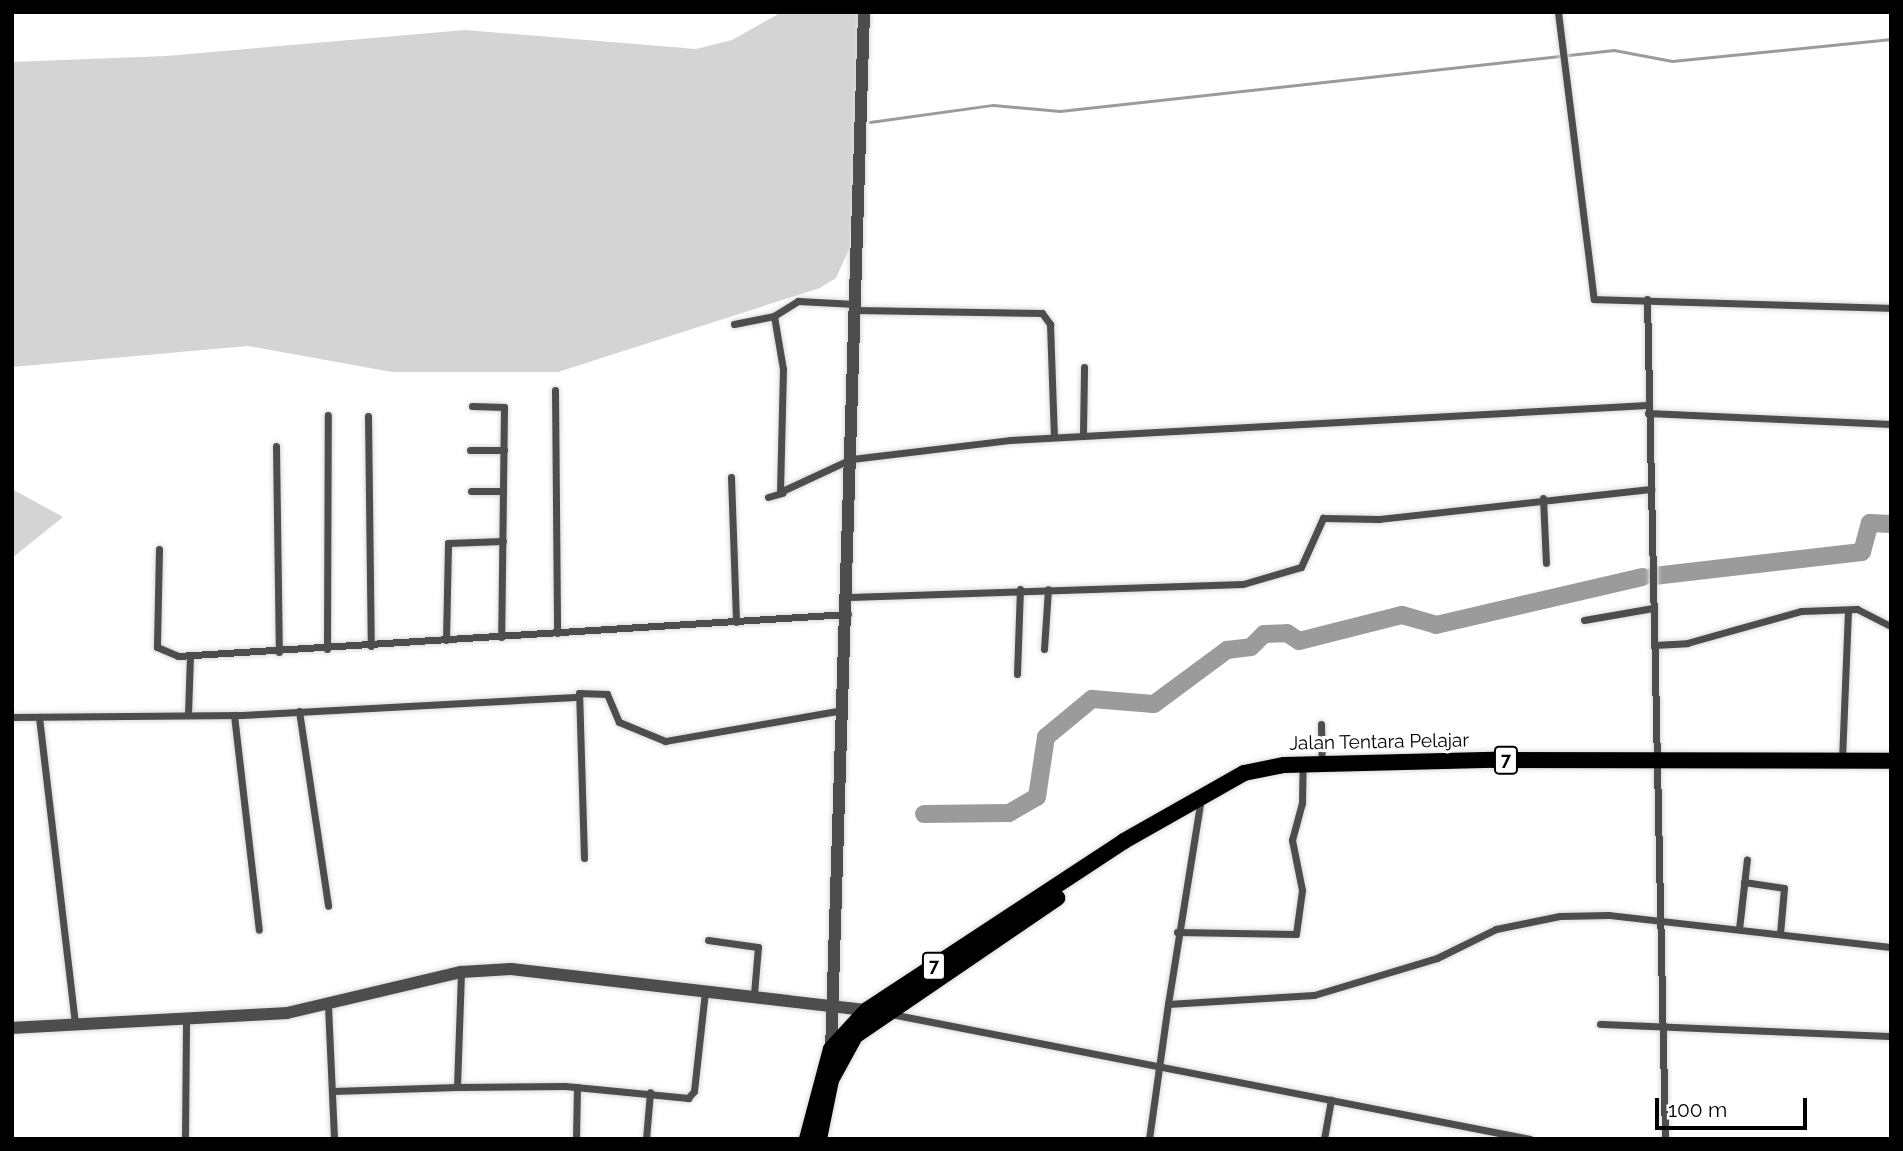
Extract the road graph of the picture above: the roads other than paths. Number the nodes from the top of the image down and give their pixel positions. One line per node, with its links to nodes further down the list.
1 (864, 12): 4 (street)
2 (1558, 12): 3 (street)
3 (1647, 299): 5 (street); 11 (street)
4 (855, 306): 6 (street); 16 (street); 20 (street)
5 (1891, 308)
6 (774, 316): 7 (street); 25 (street)
7 (734, 324)
8 (1084, 367): 15 (street)
9 (555, 390): 40 (street)
10 (472, 406): 19 (street)
11 (1647, 409): 14 (street); 15 (street); 22 (street)
12 (328, 415): 45 (street)
13 (368, 416): 44 (street)
14 (1891, 424)
15 (1083, 434): 16 (street)
16 (1054, 436): 20 (street)
17 (276, 446): 47 (street)
18 (470, 450): 19 (street)
19 (504, 450): 24 (street)
20 (851, 459): 25 (street); 33 (street)
21 (731, 477): 38 (street)
22 (1651, 489): 27 (street); 34 (street)
23 (471, 491): 24 (street)
24 (503, 491): 28 (street)
25 (782, 493): 26 (street)
26 (768, 497)
27 (1543, 498): 30 (street); 32 (street)
28 (503, 541): 41 (street); 42 (street)
29 (159, 549): 48 (street)
30 (1546, 563)
31 (1020, 589): 32 (street); 33 (street); 49 (street)
32 (1048, 589): 46 (street)
33 (850, 597): 36 (street)
34 (1653, 608): 37 (street); 43 (street)
35 (1848, 610): 39 (street); 43 (street); 59 (street)
36 (849, 614): 38 (street); 51 (street)
37 (1584, 620)
38 (736, 622): 40 (street)
39 (1891, 626)
40 (557, 632): 41 (street)
41 (501, 636): 42 (street)
42 (446, 640): 44 (street)
43 (1654, 645): 58 (street)
44 (371, 646): 45 (street)
45 (327, 649): 47 (street)
46 (1044, 649)
47 (279, 652): 48 (street)
48 (190, 656): 53 (street)
49 (1017, 674)
50 (576, 697): 51 (street); 52 (street); 65 (street)
51 (846, 710): 80 (street)
52 (299, 711): 54 (street); 68 (street)
53 (188, 715): 54 (street); 56 (street)
54 (234, 715): 71 (street)
55 (12, 717): 56 (street)
56 (39, 717): 86 (street)
57 (1321, 724): 62 (street)
58 (1656, 761): 59 (highway, Jalan Tentara Pelajar / 7); 62 (highway, Jalan Tentara Pelajar / 7); 69 (street)
59 (1842, 761): 60 (highway, Jalan Tentara Pelajar / 7)
60 (1891, 761)
61 (1303, 764): 62 (highway, Jalan Tentara Pelajar / 7); 63 (highway, Jalan Tentara Pelajar / 7); 72 (street)
62 (1322, 764)
63 (1201, 797): 64 (highway, Jalan Tentara Pelajar / 7); 72 (street)
64 (1139, 836): 82 (highway, Jalan Tentara Pelajar / 7); 83 (highway, Jalan Tentara Pelajar / 7)
65 (584, 858)
66 (1747, 859): 67 (street)
67 (1744, 882): 70 (street); 73 (street)
68 (328, 906)
69 (1664, 920): 70 (street); 79 (street); 87 (street)
70 (1739, 929): 73 (street)
71 (259, 930)
72 (1177, 932): 79 (street)
73 (1780, 934): 75 (street)
74 (708, 940): 78 (street)
75 (1891, 947)
76 (461, 972): 77 (street); 81 (street); 92 (street)
77 (705, 990): 78 (street); 95 (street)
78 (754, 994): 80 (street)
79 (1168, 1004): 91 (street)
80 (835, 1005): 82 (street); 90 (street)
81 (328, 1006): 84 (street); 94 (street)
82 (867, 1010): 83 (street); 90 (highway, Jalan Tentara Pelajar / 7)
83 (887, 1013): 90 (highway, Jalan Tentara Pelajar / 7); 91 (street)
84 (186, 1019): 86 (street); 97 (street)
85 (1600, 1024): 87 (street)
86 (75, 1025): 88 (street)
87 (1664, 1026): 89 (street); 106 (street)
88 (12, 1028)
89 (1891, 1036)
90 (834, 1056): 101 (highway, Jalan Tentara Pelajar / 7); 102 (highway, Jalan Tentara Pelajar / 7)
91 (1157, 1065): 96 (street); 103 (street)
92 (457, 1087): 93 (street); 94 (street)
93 (577, 1087): 95 (street); 99 (street)
94 (333, 1091): 98 (street)
95 (650, 1092): 100 (street)
96 (1331, 1100): 104 (street); 105 (street)
97 (185, 1139)
98 (334, 1139)
99 (576, 1139)
100 (646, 1139)
101 (807, 1139)
102 (819, 1139)
103 (1149, 1139)
104 (1324, 1139)
105 (1530, 1139)
106 (1665, 1139)

